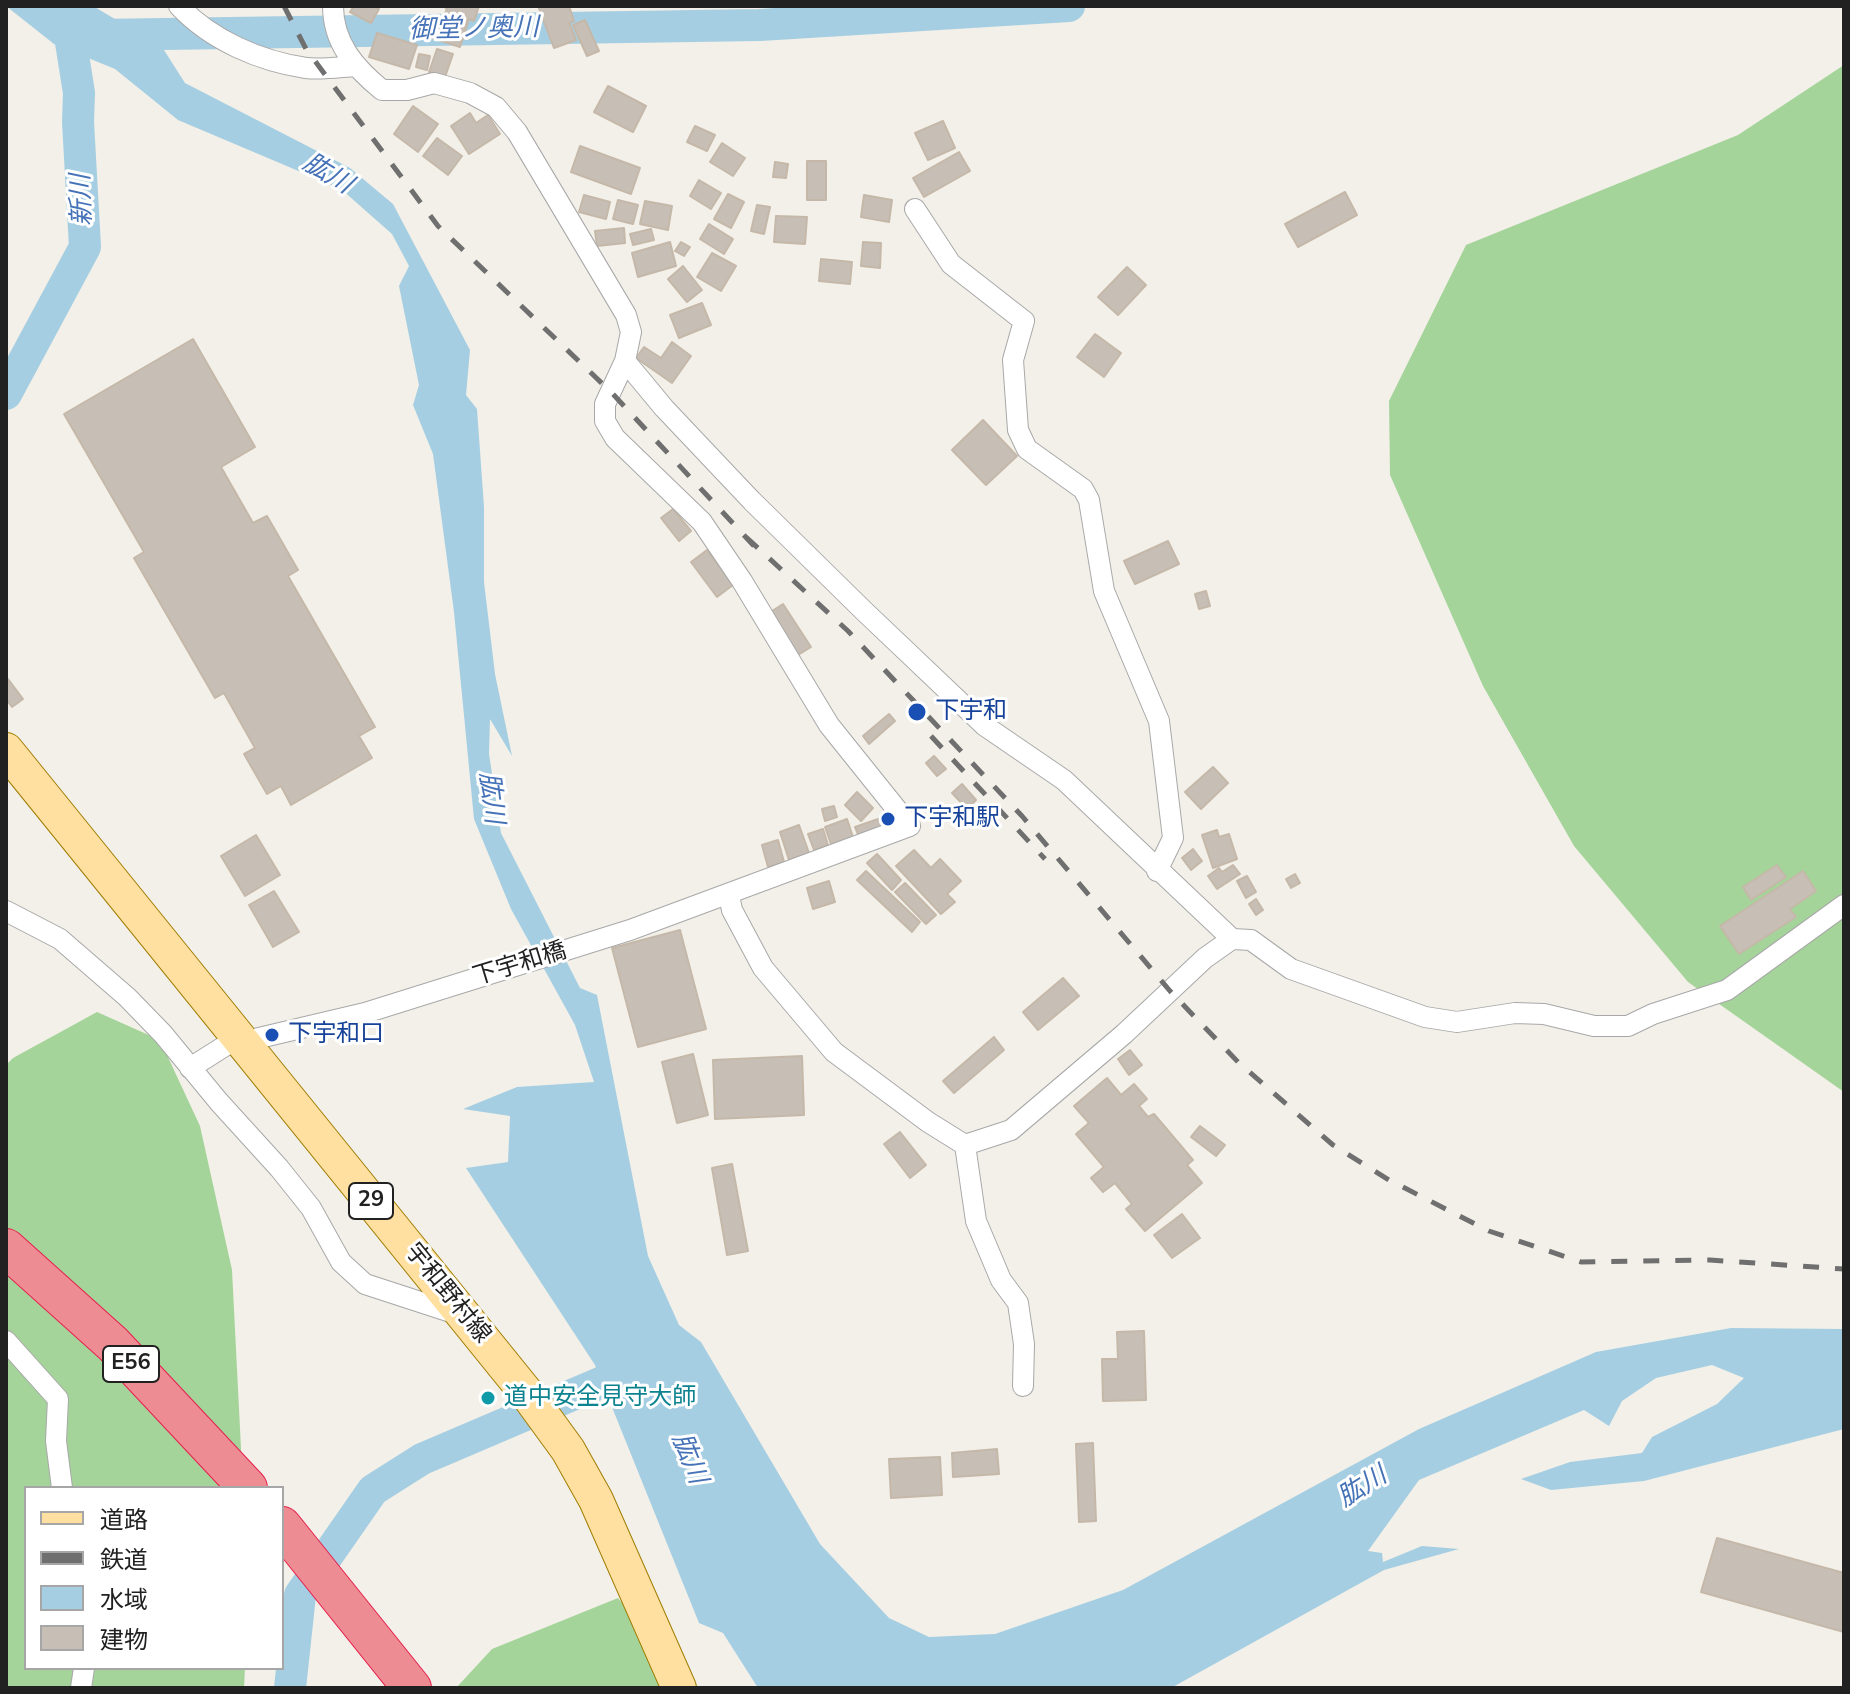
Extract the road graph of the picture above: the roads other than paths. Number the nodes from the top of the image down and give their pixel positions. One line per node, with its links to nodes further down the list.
1 (179, 6): 3 (street)
2 (333, 6): 3 (street)
3 (356, 66): 5 (street)
4 (915, 209): 7 (street)
5 (625, 361): 7 (street); 8 (street, 下宇和橋)
6 (6, 750): 12 (main road, 宇和野村線 / 29)
7 (1157, 871): 11 (street)
8 (729, 895): 12 (street, 下宇和橋); 14 (street)
9 (1844, 905): 11 (street)
10 (6, 911): 13 (street)
11 (1232, 939): 14 (street)
12 (240, 1039): 13 (street, 下宇和橋); 16 (main road, 宇和野村線 / 29)
13 (190, 1068): 16 (street)
14 (965, 1145): 18 (street)
15 (6, 1248): 20 (highway, E56)
16 (464, 1316): 23 (main road, 宇和野村線 / 29)
17 (6, 1341): 19 (street)
18 (1023, 1386)
19 (62, 1486)
20 (246, 1486)
21 (284, 1528): 22 (highway)
22 (412, 1688)
23 (679, 1688)

